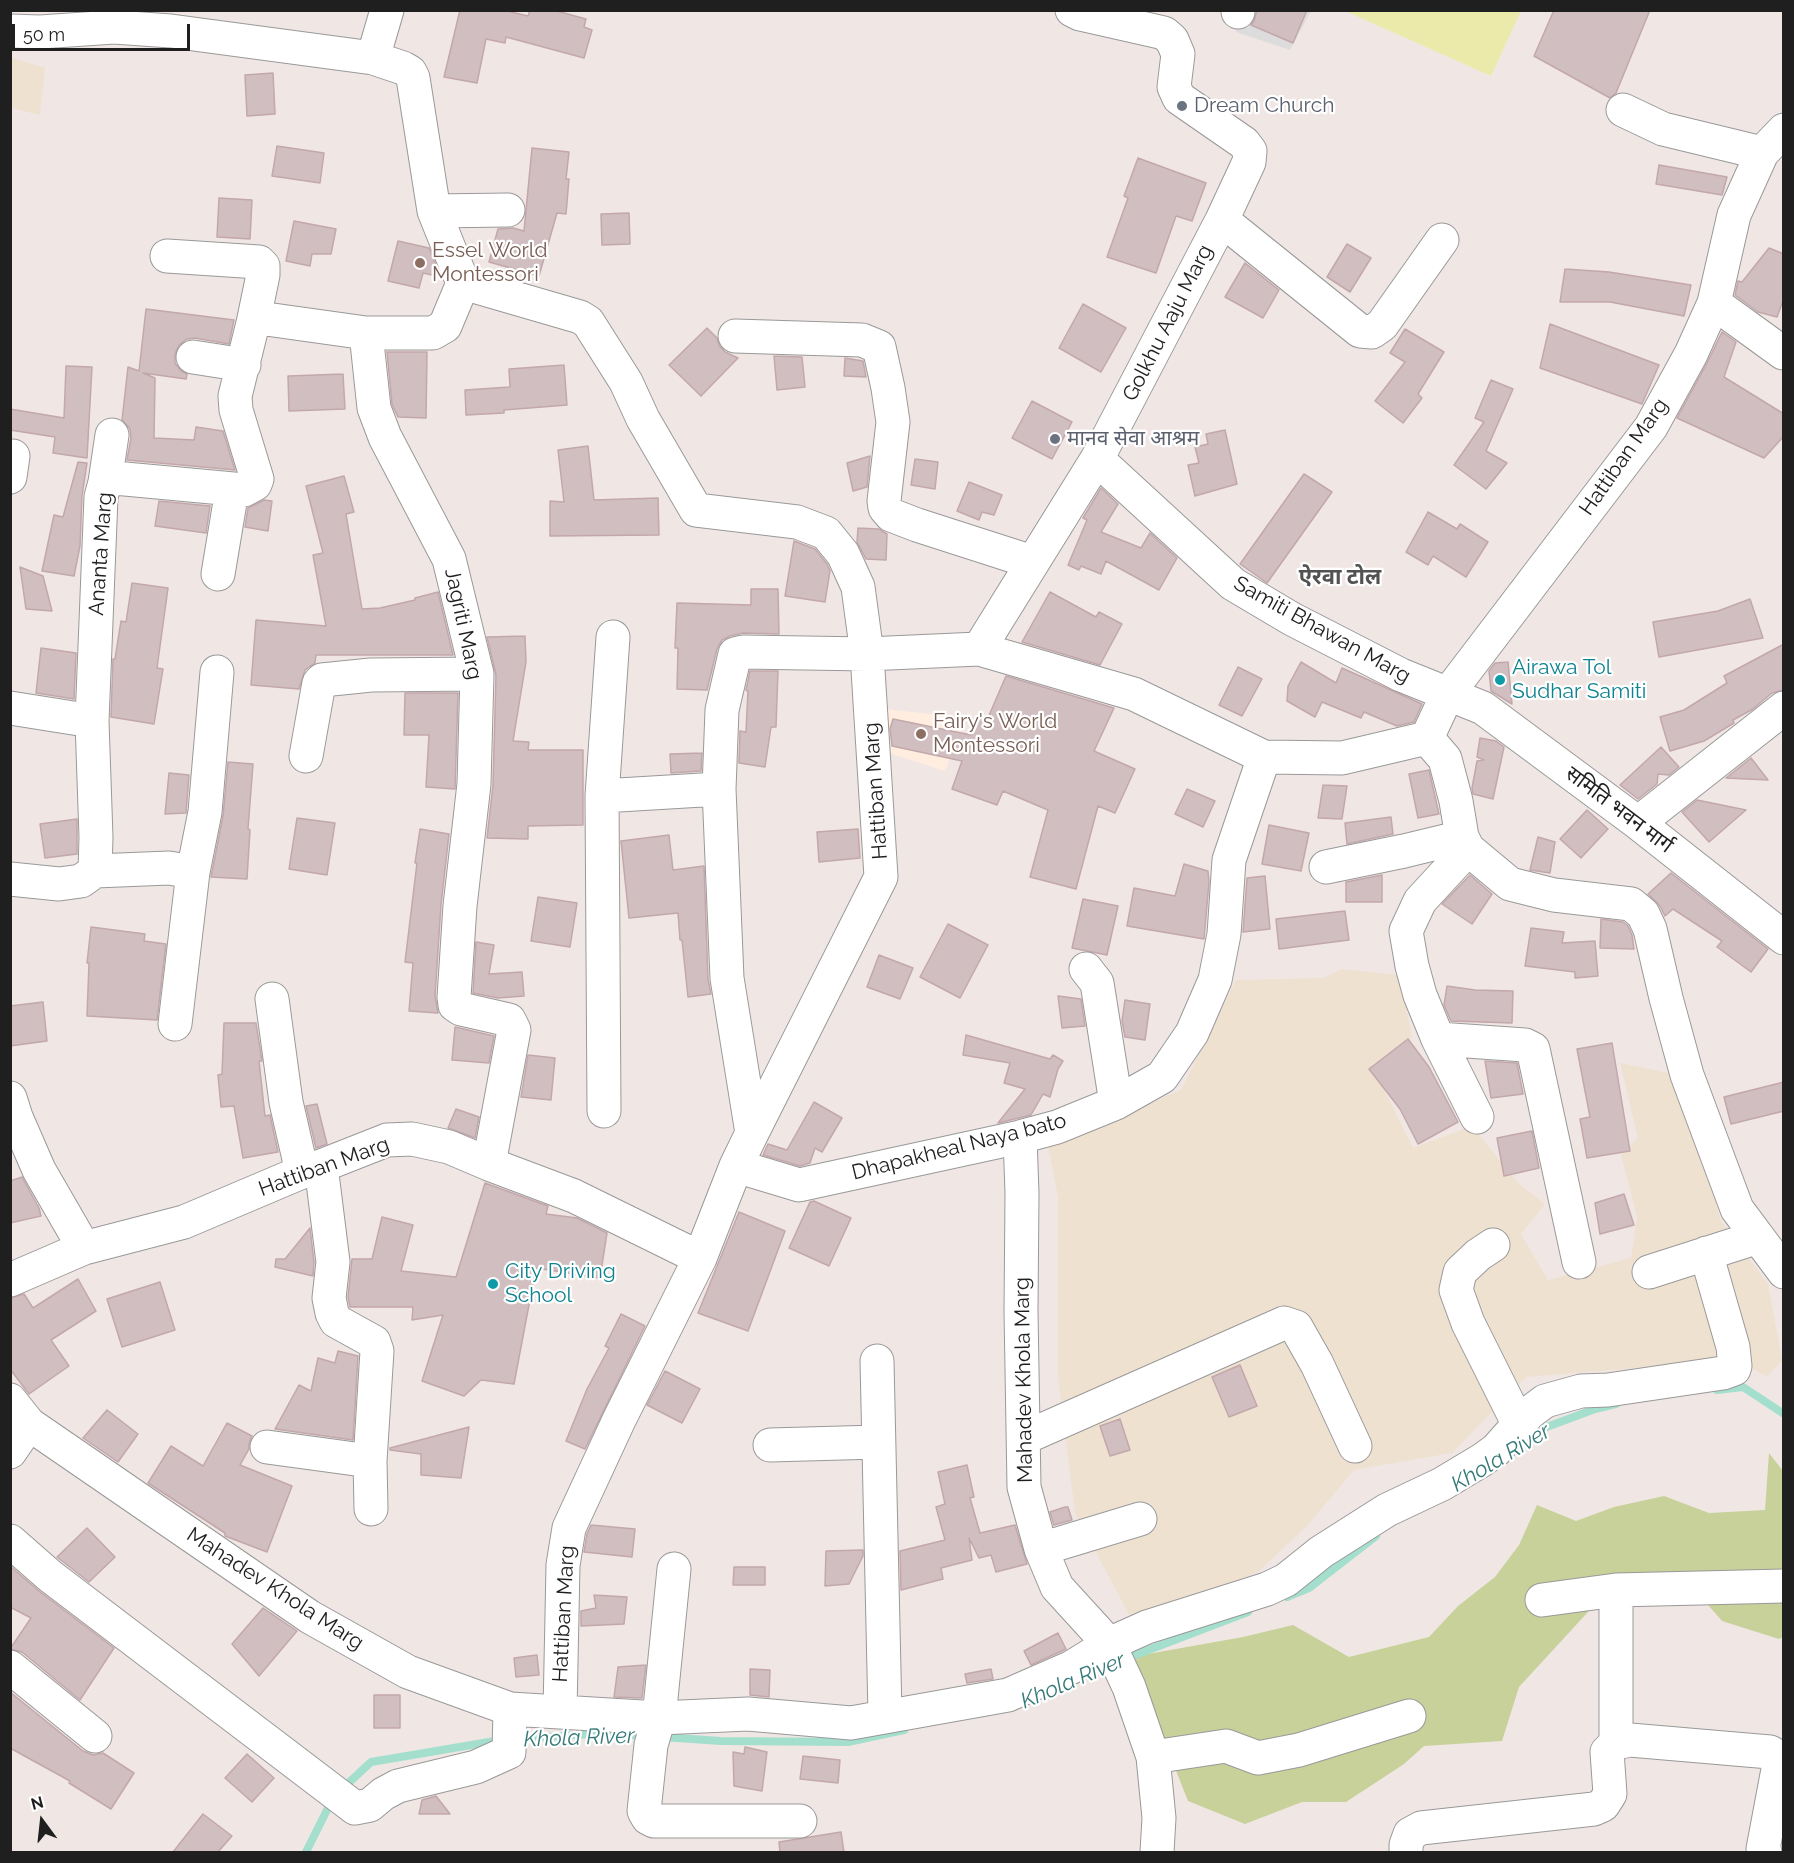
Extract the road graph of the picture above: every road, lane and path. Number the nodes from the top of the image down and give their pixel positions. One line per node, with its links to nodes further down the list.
1 (387, 10): 4 (street)
2 (1072, 10): 10 (street, Golkhu Aaju Marg)
3 (31, 24): 4 (street)
4 (372, 58): 9 (street)
5 (1623, 110): 7 (street)
6 (1784, 130): 7 (street, Hattiban Marg)
7 (1762, 153): 14 (street, Hattiban Marg)
8 (508, 210): 9 (street)
9 (434, 211): 13 (street)
10 (1222, 220): 11 (street, Golkhu Aaju Marg); 22 (street, Golkhu Aaju Marg)
11 (1442, 240)
12 (167, 256): 15 (street, Ananta Marg)
13 (464, 282): 16 (street); 29 (street, Hattiban Marg)
14 (1714, 303): 18 (street); 32 (street, Hattiban Marg)
15 (253, 323): 16 (street); 20 (street, Ananta Marg)
16 (366, 333): 31 (street, Jagriti Marg)
17 (735, 336): 25 (street)
18 (1783, 353)
19 (193, 357): 20 (street)
20 (244, 365): 24 (street, Ananta Marg)
21 (112, 435): 23 (street)
22 (1097, 459): 25 (street); 32 (street, Samiti Bhawan Marg)
23 (105, 483): 24 (street, Ananta Marg); 35 (street, Ananta Marg)
24 (232, 490): 26 (street)
25 (1032, 562): 28 (street)
26 (218, 574)
27 (613, 637): 40 (street)
28 (979, 649): 29 (street); 38 (street)
29 (867, 654): 39 (street); 56 (street, Hattiban Marg)
30 (217, 672): 45 (street)
31 (477, 674): 37 (street); 58 (street, Jagriti Marg)
32 (1447, 695): 36 (street); 41 (street, समिति भवन मार्ग)
33 (10, 708): 35 (street)
34 (1784, 708): 41 (street)
35 (92, 721): 44 (street, Ananta Marg)
36 (1427, 738): 38 (street); 42 (street)
37 (306, 756)
38 (1264, 757): 53 (street, Dhapakheal Naya bato)
39 (719, 789): 40 (street); 56 (street)
40 (602, 796): 54 (street)
41 (1638, 823): 47 (street, समिति भवन मार्ग)
42 (1465, 843): 43 (street); 51 (street); 61 (street)
43 (1326, 867)
44 (95, 871): 45 (street); 46 (street)
45 (193, 872): 50 (street)
46 (10, 879)
47 (1784, 938)
48 (1086, 969): 53 (street)
49 (272, 999): 60 (street)
50 (175, 1024)
51 (1438, 1039): 55 (street); 66 (street)
52 (10, 1098): 63 (street)
53 (1116, 1103): 57 (street, Dhapakheal Naya bato)
54 (604, 1111)
55 (1477, 1117)
56 (752, 1133): 59 (street, Hattiban Marg)
57 (1020, 1137): 59 (street, Dhapakheal Naya bato); 73 (street, Mahadev Khola Marg)
58 (489, 1164): 60 (street, Hattiban Marg); 65 (street, Hattiban Marg)
59 (736, 1166): 65 (street, Hattiban Marg)
60 (311, 1169): 63 (street, Hattiban Marg); 79 (street)
61 (1758, 1237): 64 (street); 68 (street)
62 (1493, 1245): 72 (street)
63 (84, 1248): 69 (street, Hattiban Marg)
64 (1706, 1253): 67 (street); 72 (street)
65 (700, 1258): 90 (street, Hattiban Marg)
66 (1579, 1262)
67 (1649, 1272)
68 (1784, 1272)
69 (10, 1280)
70 (877, 1361): 74 (street)
71 (20, 1412): 78 (street); 93 (street, Mahadev Khola Marg)
72 (1519, 1425): 88 (street)
73 (1024, 1438): 76 (street); 83 (street, Mahadev Khola Marg)
74 (878, 1442): 75 (street); 91 (street)
75 (770, 1445)
76 (1355, 1446)
77 (267, 1447): 79 (street)
78 (10, 1452)
79 (370, 1461): 80 (street)
80 (371, 1509)
81 (1140, 1519): 83 (street)
82 (10, 1541): 93 (street)
83 (1041, 1549): 88 (street, Mahadev Khola Marg)
84 (674, 1569): 94 (street)
85 (1784, 1586): 86 (street)
86 (1616, 1590): 87 (street); 96 (street)
87 (1542, 1600)
88 (1113, 1651): 91 (street, Mahadev Khola Marg); 97 (street)
89 (10, 1667): 95 (street)
90 (560, 1712): 93 (street, Mahadev Khola Marg); 94 (street, Mahadev Khola Marg)
91 (885, 1715): 94 (street, Mahadev Khola Marg)
92 (1409, 1716): 97 (street)
93 (510, 1730)
94 (655, 1731): 98 (street)
95 (94, 1736)
96 (1616, 1743): 100 (street); 101 (street)
97 (1153, 1757): 99 (street)
98 (800, 1821)
99 (1157, 1852)
100 (1406, 1852)
101 (1765, 1852)

